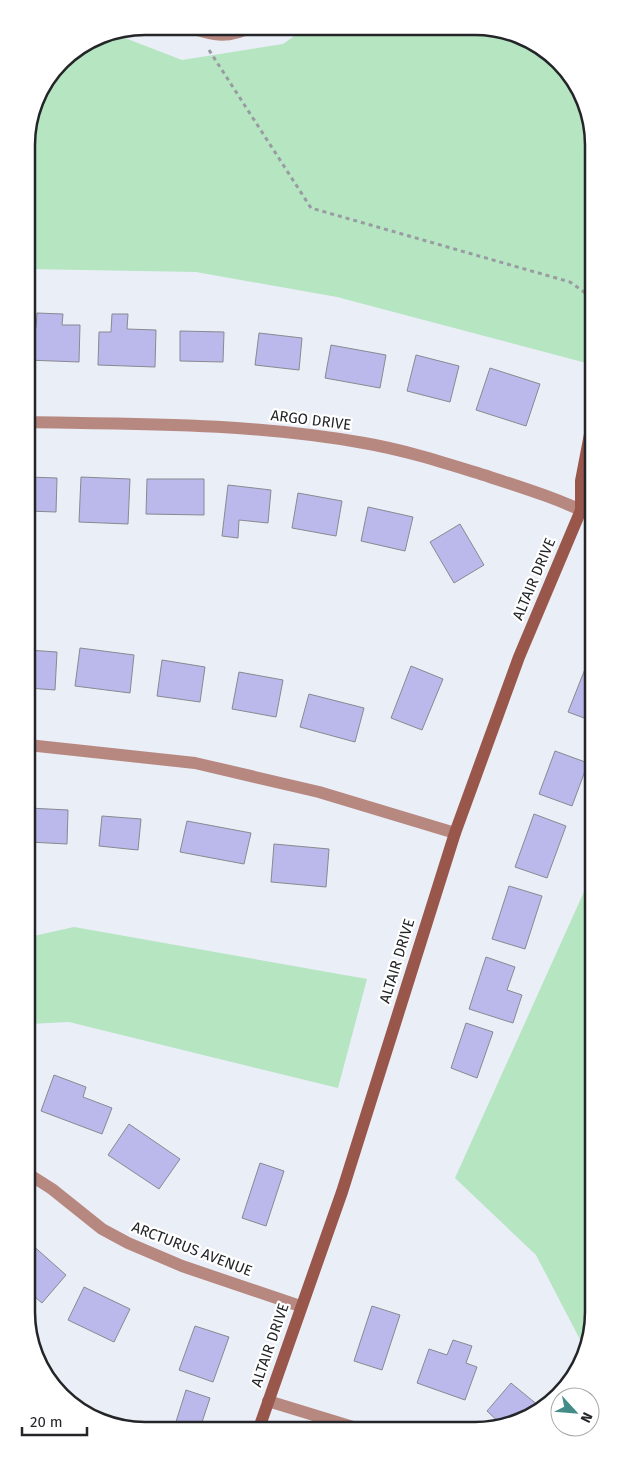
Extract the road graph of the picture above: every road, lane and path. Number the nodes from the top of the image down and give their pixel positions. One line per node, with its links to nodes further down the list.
1 (203, 35): 4 (path)
2 (212, 35): 3 (lane)
3 (232, 35)
4 (585, 295)
5 (35, 422): 8 (street, ARGO DRIVE)
6 (585, 460): 7 (street, ALTAIR DRIVE)
7 (585, 506)
8 (585, 512)
9 (585, 514): 11 (street, ALTAIR DRIVE)
10 (35, 746): 11 (street)
11 (455, 833): 13 (street, ALTAIR DRIVE)
12 (35, 1178): 13 (street, ARCTURUS AVENUE)
13 (300, 1306): 14 (street, ALTAIR DRIVE)
14 (268, 1402): 15 (street, ALTAIR DRIVE); 16 (street)
15 (261, 1422)
16 (333, 1422)

